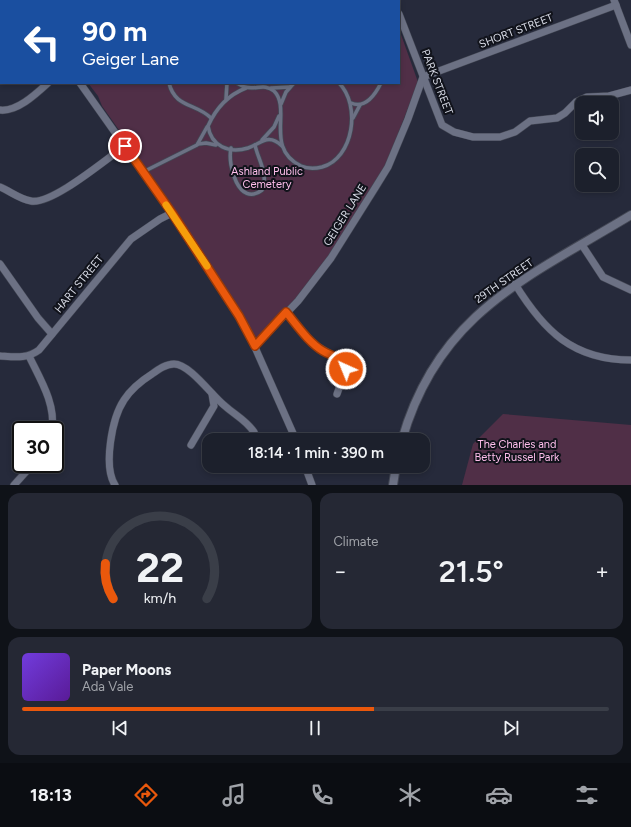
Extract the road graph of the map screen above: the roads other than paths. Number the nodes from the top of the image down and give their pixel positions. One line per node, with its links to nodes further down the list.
1 (615, 3): 3 (street); 4 (street, SHORT STREET)
2 (400, 17): 4 (street, PARK STREET)
3 (631, 45)
4 (423, 77): 16 (street, PARK STREET); 41 (street, GEIGER LANE)
5 (47, 84): 21 (street)
6 (81, 84): 30 (street)
7 (169, 84): 23 (lane)
8 (227, 84): 17 (lane)
9 (239, 84): 14 (lane)
10 (293, 84): 13 (lane)
11 (340, 84): 18 (lane)
12 (380, 84): 20 (lane)
13 (290, 87): 15 (lane); 19 (lane)
14 (246, 88): 15 (lane); 17 (lane)
15 (269, 88): 19 (lane)
16 (631, 90)
17 (226, 99): 23 (lane)
18 (351, 104): 20 (lane); 24 (lane)
19 (281, 105): 22 (lane)
20 (360, 105): 24 (lane)
21 (0, 110)
22 (280, 113): 26 (lane); 31 (lane)
23 (211, 118): 25 (lane)
24 (352, 119): 31 (lane)
25 (208, 126): 28 (lane); 29 (lane)
26 (262, 140): 27 (lane); 31 (lane)
27 (255, 144): 32 (lane); 32 (lane)
28 (197, 145): 29 (lane); 33 (lane)
29 (216, 145): 32 (lane)
30 (125, 146): 33 (street); 34 (street)
31 (282, 146)
32 (231, 148)
33 (143, 172): 35 (street)
34 (0, 187)
35 (172, 213): 42 (street, HART STREET); 43 (street)
36 (631, 215): 37 (street, 29TH STREET)
37 (582, 245): 39 (street, 29TH STREET); 40 (street)
38 (0, 264): 42 (street)
39 (515, 284): 46 (street); 52 (street, 29TH STREET)
40 (631, 290)
41 (286, 312): 43 (street, GEIGER LANE); 48 (street)
42 (52, 334): 45 (street, HART STREET)
43 (255, 346): 51 (street)
44 (0, 356): 45 (street)
45 (29, 356): 49 (street)
46 (631, 360)
47 (212, 394): 50 (street); 53 (street); 58 (street)
48 (337, 394)
49 (52, 421)
50 (254, 432)
51 (293, 433)
52 (404, 433)
53 (191, 445)
54 (25, 473): 57 (street)
55 (308, 473): 59 (street)
56 (395, 473): 60 (street)
57 (14, 485)
58 (115, 485)
59 (312, 485)
60 (393, 485)

